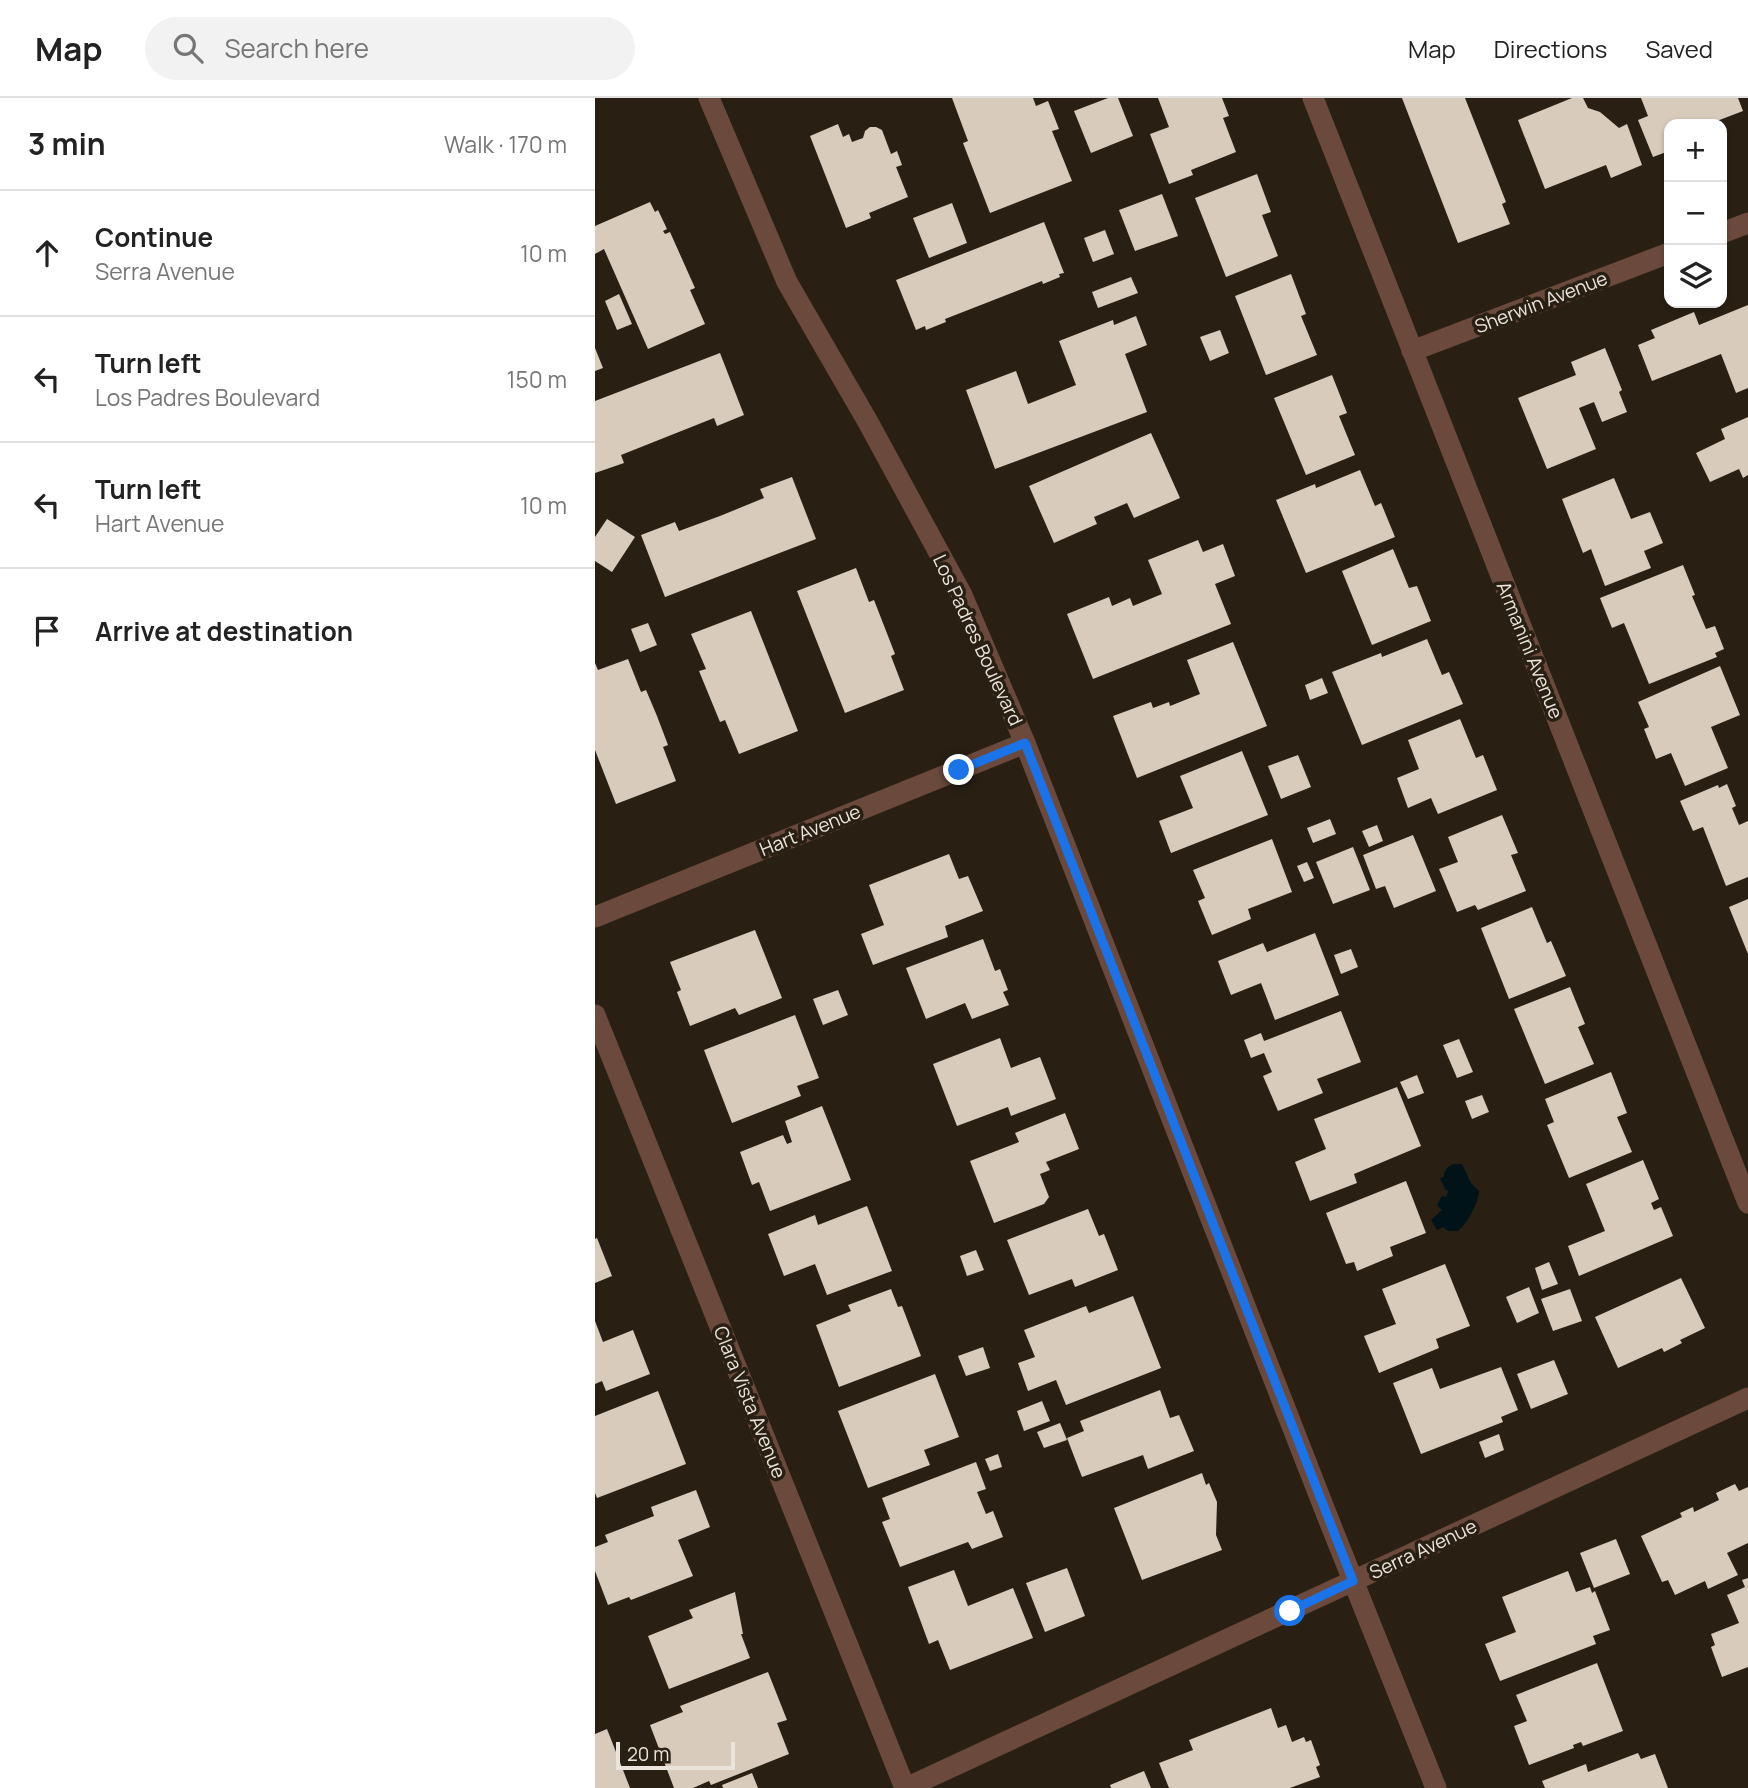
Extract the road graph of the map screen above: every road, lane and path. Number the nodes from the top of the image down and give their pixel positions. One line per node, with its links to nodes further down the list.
1 (709, 98): 7 (street, Los Padres Boulevard)
2 (1313, 98): 6 (street, Armanini Avenue)
3 (1748, 223): 4 (street)
4 (1727, 231)
5 (1664, 255): 6 (street, Sherwin Avenue)
6 (1412, 351): 10 (street, Armanini Avenue)
7 (1025, 743): 8 (street, Hart Avenue); 12 (street, Los Padres Boulevard)
8 (595, 917)
9 (595, 1015): 13 (street, Clara Vista Avenue)
10 (1748, 1203)
11 (1748, 1398): 12 (street, Serra Avenue)
12 (1353, 1581): 13 (street, Serra Avenue); 14 (street, Los Padres Boulevard)
13 (906, 1788)
14 (1436, 1788)

